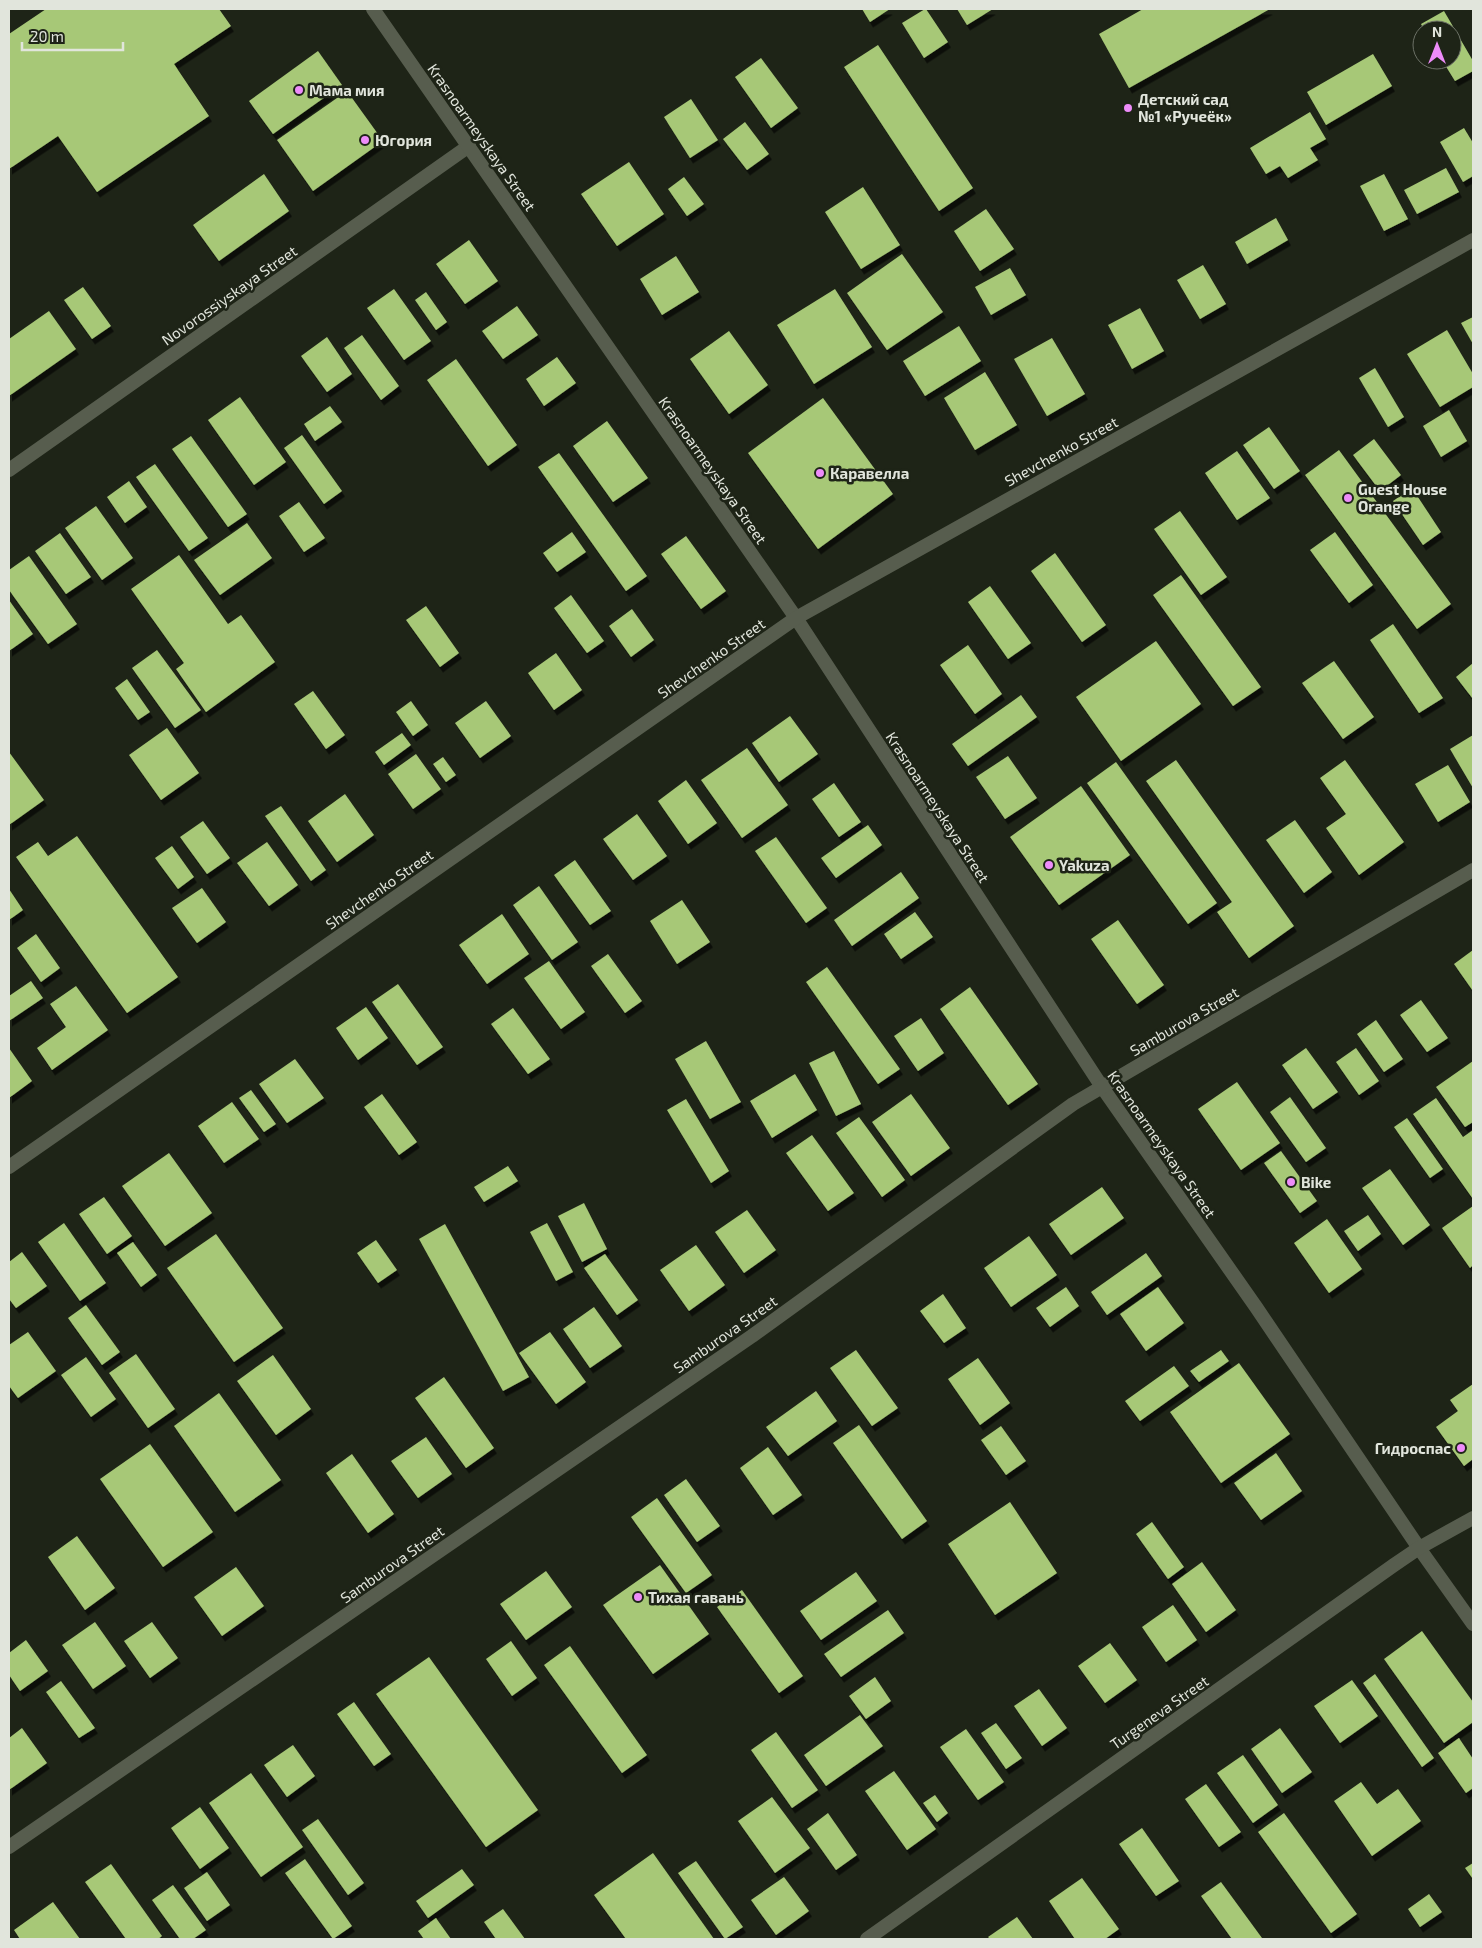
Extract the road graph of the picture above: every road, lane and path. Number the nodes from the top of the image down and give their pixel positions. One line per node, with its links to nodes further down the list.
1 (373, 9): 2 (street, Krasnoarmeyskaya Street)
2 (469, 146): 4 (street, Novorossiyskaya Street); 5 (street, Krasnoarmeyskaya Street)
3 (1473, 240): 5 (street, Shevchenko Street)
4 (9, 470)
5 (796, 618): 7 (street, Krasnoarmeyskaya Street); 8 (street, Shevchenko Street)
6 (1473, 870): 7 (street, Samburova Street)
7 (1102, 1087): 10 (street, Krasnoarmeyskaya Street); 12 (street, Samburova Street)
8 (9, 1167)
9 (1473, 1518): 10 (street, Turgeneva Street)
10 (1419, 1548): 11 (street, Krasnoarmeyskaya Street); 13 (street, Turgeneva Street)
11 (1473, 1624)
12 (9, 1847)
13 (867, 1939)

